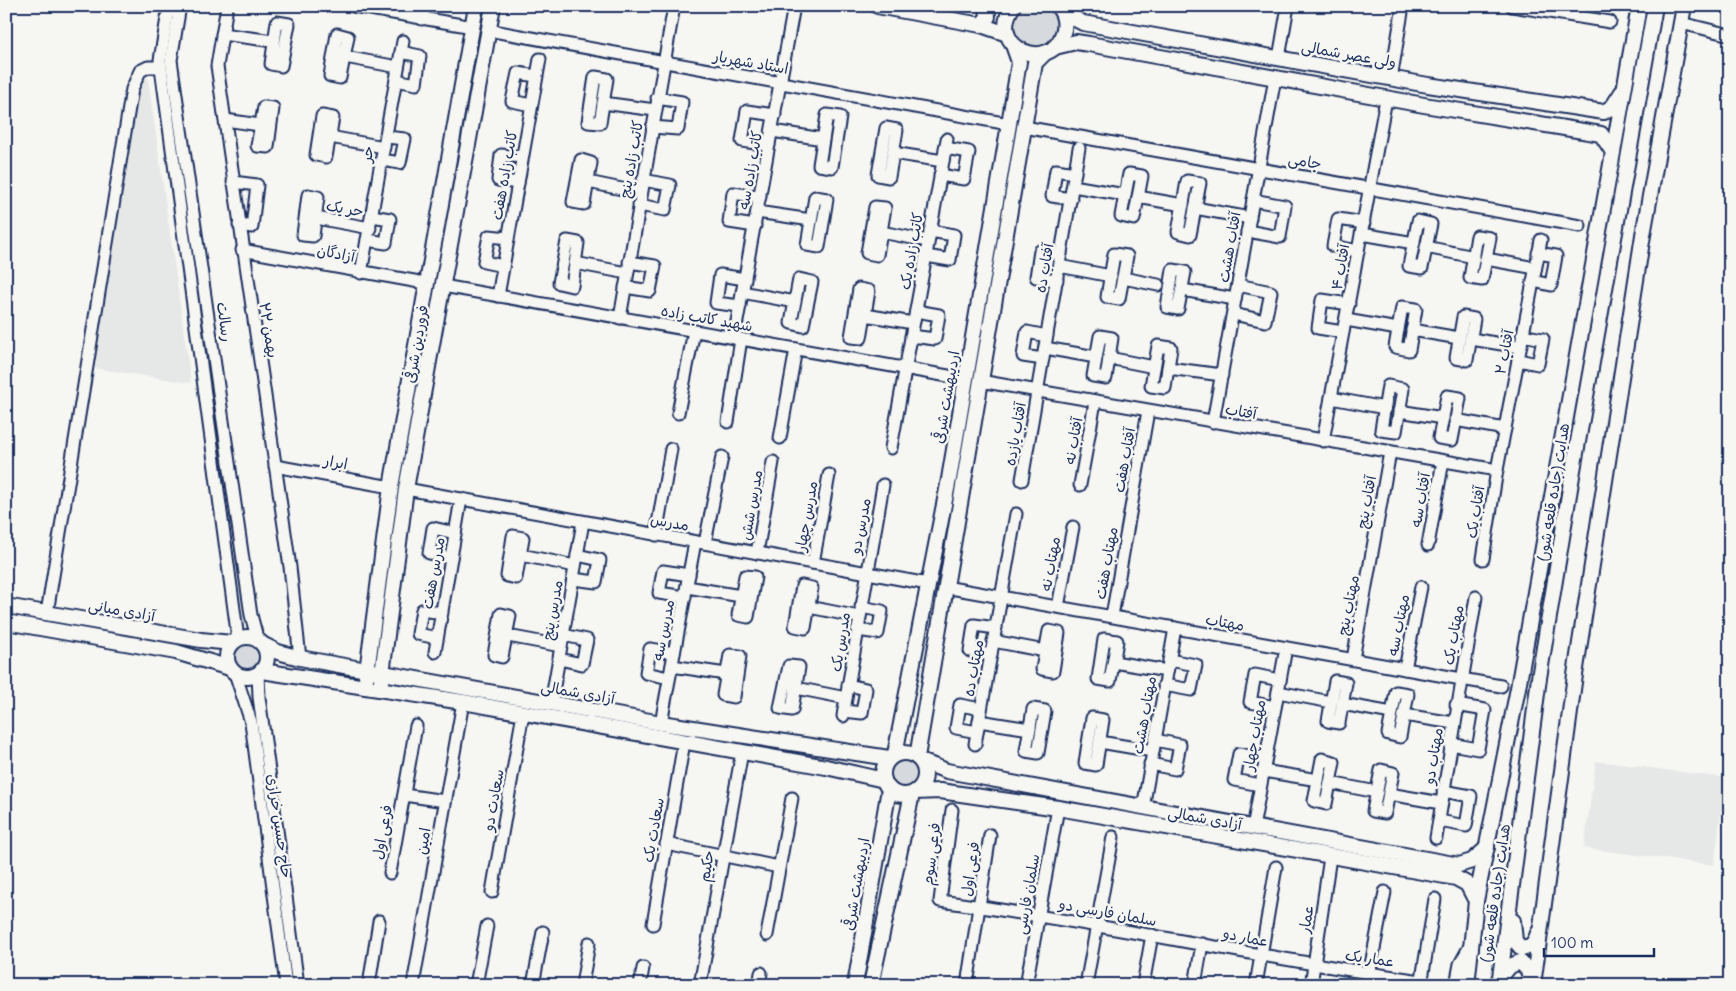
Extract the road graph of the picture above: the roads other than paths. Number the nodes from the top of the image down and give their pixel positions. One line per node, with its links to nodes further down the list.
1 (169, 6): 39 (street, رسالت)
2 (180, 6): 238 (street, رسالت)
3 (226, 6): 28 (street, ۲۲ بهمن)
4 (353, 6): 21 (street)
5 (424, 6): 21 (street)
6 (476, 6): 26 (main road, فروردین شرقی)
7 (493, 6): 27 (main road, فروردین شرقی)
8 (674, 6): 37 (street, کاتب زاده پنج)
9 (794, 6): 46 (street, کاتب زاده سه)
10 (877, 6): 24 (main road)
11 (988, 6): 12 (main road); 24 (main road)
12 (1008, 6)
13 (1013, 6): 30 (main road)
14 (1288, 6): 35 (street)
15 (1404, 6): 44 (street)
16 (1512, 6): 22 (street)
17 (1639, 6): 47 (main road)
18 (1655, 6): 166 (main road, هدایت (جاده قلعه شور))
19 (1684, 6): 23 (main road)
20 (1060, 9): 25 (main road, ولی عصر شمالی); 33 (main road, اردیبهشت شرقی)
21 (422, 19): 26 (street)
22 (1610, 22)
23 (1681, 23): 29 (street); 329 (main road)
24 (981, 25): 30 (main road)
25 (1092, 25): 32 (main road); 35 (main road, ولی عصر شمالی)
26 (473, 27): 125 (main road, فروردین شرقی)
27 (488, 30): 37 (street, استاد شهریار); 128 (main road, فروردین شرقی)
28 (222, 34): 31 (street); 55 (street, ۲۲ بهمن)
29 (1730, 35)
30 (1010, 39): 33 (main road); 40 (main road, اردیبهشت شرقی)
31 (273, 41)
32 (1089, 44): 33 (main road); 43 (main road)
33 (1050, 50): 42 (main road, اردیبهشت شرقی)
34 (345, 57): 38 (street)
35 (1279, 58): 44 (main road, ولی عصر شمالی)
36 (540, 59): 41 (street, کاتب زاده هفت)
37 (663, 62): 46 (street, استاد شهریار); 48 (street, کاتب زاده پنج)
38 (398, 66): 45 (street, حر); 45 (street, حر)
39 (161, 67): 226 (street); 235 (street, رسالت)
40 (1018, 72): 42 (main road); 56 (main road, اردیبهشت شرقی)
41 (536, 76): 51 (street, کاتب زاده هفت); 51 (street)
42 (1033, 76): 59 (main road, اردیبهشت شرقی)
43 (1275, 78): 49 (main road); 72 (street, آفتاب هشت)
44 (1391, 78): 53 (main road, ولی عصر شمالی)
45 (396, 80): 64 (street, حر)
46 (780, 83): 54 (street, کاتب زاده سه); 56 (street, استاد شهریار)
47 (1624, 90): 53 (main road); 68 (main road)
48 (657, 98): 52 (street, کاتب زاده پنج); 58 (street)
49 (1386, 99): 61 (main road); 80 (street, آفتاب ۴)
50 (603, 103): 52 (street)
51 (531, 105): 69 (street, کاتب زاده هفت)
52 (655, 110): 58 (street, کاتب زاده پنج)
53 (1604, 112): 61 (main road)
54 (775, 116): 60 (street, کاتب زاده سه); 65 (street)
55 (224, 120): 57 (street); 76 (street, ۲۲ بهمن)
56 (1009, 124): 161 (main road, اردیبهشت شرقی)
57 (260, 125)
58 (652, 127): 75 (street, کاتب زاده پنج)
59 (1024, 127): 72 (street, جامی); 162 (main road, اردیبهشت شرقی)
60 (772, 130): 63 (street); 65 (street, کاتب زاده سه)
61 (1601, 134): 68 (main road)
62 (330, 138): 64 (street)
63 (823, 139)
64 (385, 142): 70 (street, حر); 70 (street)
65 (769, 145): 83 (street, کاتب زاده سه)
66 (1079, 148): 73 (street, آفتاب ده)
67 (893, 152): 71 (street)
68 (1613, 152): 133 (main road)
69 (522, 157): 78 (street, کاتب زاده هفت); 78 (street)
70 (382, 160): 94 (street, حر)
71 (943, 161): 74 (street, کاتب زاده یک); 74 (street, کاتب زاده یک)
72 (1259, 168): 80 (street, جامی); 86 (street, آفتاب هشت)
73 (1075, 173): 79 (street, آفتاب ده); 85 (street)
74 (940, 175): 101 (street, کاتب زاده یک)
75 (643, 180): 81 (street, کاتب زاده پنج); 87 (street)
76 (233, 182): 95 (street, ۲۲ بهمن); 95 (street)
77 (588, 182): 81 (street)
78 (518, 183): 102 (street, کاتب زاده هفت)
79 (1073, 186): 82 (street); 85 (street, آفتاب ده)
80 (1370, 187): 97 (street, جامی); 98 (street, آفتاب ۴)
81 (641, 193): 87 (street, کاتب زاده پنج)
82 (1126, 195): 84 (street); 84 (street)
83 (760, 197): 90 (street, کاتب زاده سه); 96 (street)
84 (1138, 197): 88 (street)
85 (1071, 199): 110 (street, آفتاب ده)
86 (1253, 200): 92 (street, آفتاب هشت); 99 (street)
87 (639, 205): 117 (street, کاتب زاده پنج)
88 (1183, 205): 89 (street); 89 (street)
89 (1195, 208): 92 (street)
90 (757, 212): 93 (street); 96 (street, کاتب زاده سه)
91 (316, 218): 94 (street, حر یک)
92 (1250, 218): 99 (street, آفتاب هشت)
93 (811, 220)
94 (370, 222): 103 (street, حر); 103 (street, حر یک)
95 (239, 226): 107 (street, ۲۲ بهمن)
96 (755, 226): 122 (street, کاتب زاده سه)
97 (1580, 226)
98 (1362, 229): 105 (street); 108 (street, آفتاب ۴); 108 (street)
99 (1248, 231): 127 (street, آفتاب هشت)
100 (881, 232): 101 (street)
101 (929, 236): 111 (street, کاتب زاده یک); 111 (street)
102 (508, 238): 115 (street, کاتب زاده هفت); 115 (street)
103 (367, 240): 119 (street, حر)
104 (1541, 240): 109 (street, آفتاب ۲)
105 (1414, 243): 106 (street); 106 (street)
106 (1426, 247): 112 (street)
107 (242, 250): 119 (street, آزادگان); 184 (street, ۲۲ بهمن)
108 (1358, 251): 136 (street, آفتاب ۴)
109 (1538, 253): 118 (street, آفتاب ۲); 124 (street)
110 (1061, 254): 116 (street, آفتاب ده); 123 (street)
111 (926, 256): 140 (street, کاتب زاده یک)
112 (1474, 256): 113 (street); 113 (street)
113 (1486, 259): 118 (street)
114 (574, 263): 117 (street)
115 (503, 266): 132 (street, کاتب زاده هفت)
116 (1059, 266): 120 (street); 123 (street, آفتاب ده)
117 (628, 267): 129 (street, کاتب زاده پنج); 129 (street)
118 (1535, 268): 124 (street, آفتاب ۲)
119 (361, 273): 125 (street, آزادگان)
120 (1110, 276): 121 (street); 121 (street)
121 (1123, 278): 126 (street)
122 (745, 279): 131 (street, کاتب زاده سه); 137 (street)
123 (1056, 280): 149 (street, آفتاب ده)
124 (1533, 281): 147 (street, آفتاب ۲)
125 (425, 283): 192 (main road, فروردین شرقی)
126 (1158, 285)
127 (1238, 285): 134 (street, آفتاب هشت); 138 (street)
128 (443, 286): 132 (street, شهید کاتب زاده); 193 (main road, فروردین شرقی)
129 (625, 287): 141 (street, کاتب زاده پنج)
130 (1182, 290): 134 (street)
131 (742, 292): 135 (street); 137 (street, کاتب زاده سه)
132 (498, 296): 141 (street, شهید کاتب زاده)
133 (1588, 297): 166 (main road); 310 (main road)
134 (1235, 299): 138 (street, آفتاب هشت)
135 (795, 302)
136 (1349, 304): 142 (street, آفتاب ۴); 146 (street)
137 (740, 306): 150 (street, کاتب زاده سه)
138 (1233, 314): 160 (street, آفتاب هشت)
139 (865, 315): 140 (street)
140 (915, 317): 148 (street, کاتب زاده یک); 148 (street)
141 (620, 318): 145 (street, شهید کاتب زاده)
142 (1346, 320): 143 (street); 146 (street, آفتاب ۴)
143 (1398, 329): 144 (street); 144 (street)
144 (1412, 330): 151 (street)
145 (694, 331): 150 (street, شهید کاتب زاده); 170 (street)
146 (1343, 332): 164 (street, آفتاب ۴)
147 (1522, 335): 151 (street, آفتاب ۲); 156 (street)
148 (911, 336): 158 (street, کاتب زاده یک)
149 (1047, 336): 153 (street, آفتاب ده); 153 (street)
150 (737, 339): 152 (street, شهید کاتب زاده); 173 (street, کاتب زاده سه)
151 (1520, 347): 156 (street, آفتاب ۲)
152 (796, 349): 158 (street, شهید کاتب زاده); 176 (street)
153 (1044, 353): 154 (street); 163 (street, آفتاب ده)
154 (1096, 357): 155 (street); 155 (street)
155 (1109, 358): 157 (street)
156 (1518, 360): 175 (street, آفتاب ۲)
157 (1154, 366): 159 (street); 159 (street)
158 (906, 368): 161 (street, شهید کاتب زاده); 178 (street, کاتب زاده یک)
159 (1168, 368): 160 (street)
160 (1222, 375): 174 (street, آفتاب هشت)
161 (965, 379): 185 (main road, اردیبهشت شرقی)
162 (980, 381): 163 (street, آفتاب); 186 (main road, اردیبهشت شرقی)
163 (1037, 392): 165 (street, آفتاب); 189 (street, آفتاب یازده)
164 (1331, 398): 167 (street); 177 (street, آفتاب ۴)
165 (1095, 402): 168 (street, آفتاب); 191 (street, آفتاب نه)
166 (1584, 406): 313 (main road, هدایت (جاده قلعه شور))
167 (1385, 408): 169 (street); 169 (street)
168 (1148, 411): 174 (street, آفتاب); 198 (street, آفتاب هفت)
169 (1399, 411): 171 (street)
170 (678, 413)
171 (1443, 418): 172 (street); 172 (street)
172 (1456, 420): 175 (street)
173 (728, 422)
174 (1213, 422): 177 (street, آفتاب)
175 (1505, 429): 187 (street, آفتاب ۲)
176 (780, 438)
177 (1324, 440): 180 (street, آفتاب)
178 (891, 448)
179 (672, 449): 202 (street)
180 (1390, 452): 182 (street, آفتاب); 207 (street, آفتاب پنج)
181 (722, 457): 203 (street, مدرس سه)
182 (1443, 461): 187 (street, آفتاب); 204 (street, آفتاب سه)
183 (773, 462): 205 (street, مدرس شش)
184 (275, 466): 192 (street, ابرار); 244 (street, ۲۲ بهمن)
185 (950, 467): 186 (main road); 194 (main road, اردیبهشت شرقی)
186 (965, 469): 196 (main road, اردیبهشت شرقی)
187 (1497, 470): 209 (street, آفتاب یک)
188 (829, 475): 211 (street, مدرس چهار)
189 (1022, 480)
190 (883, 484): 212 (street, مدرس دو)
191 (1080, 485)
192 (391, 487): 252 (main road, فروردین شرقی)
193 (406, 489): 195 (street, مدرس); 252 (main road, فروردین شرقی)
194 (946, 494): 196 (main road); 215 (main road, اردیبهشت شرقی)
195 (461, 499): 199 (street, مدرس); 201 (street, مدرس هفت)
196 (959, 500): 216 (main road, اردیبهشت شرقی)
197 (1016, 514): 220 (street, مهتاب ده)
198 (1130, 515): 228 (street, مهتاب هفت)
199 (582, 522): 202 (street, مدرس); 210 (street, مدرس پنج)
200 (1073, 527): 224 (street, مهتاب نه)
201 (455, 533): 208 (street, مدرس هفت); 208 (street)
202 (656, 535): 203 (street, مدرس)
203 (700, 543): 205 (street, مدرس); 213 (street, مدرس سه)
204 (1428, 545)
205 (757, 553): 211 (street, مدرس)
206 (521, 555): 210 (street)
207 (1372, 556): 246 (street, مهتاب پنج)
208 (451, 558): 227 (street, مدرس هفت)
209 (1483, 559)
210 (576, 560): 214 (street, مدرس پنج); 214 (street)
211 (813, 563): 212 (street, مدرس)
212 (866, 572): 215 (street, مدرس); 225 (street, مدرس یک)
213 (689, 574): 218 (street, مدرس سه); 218 (street)
214 (573, 579): 236 (street, مدرس پنج)
215 (928, 584): 283 (main road, اردیبهشت شرقی)
216 (945, 587): 220 (street, مهتاب); 284 (main road, اردیبهشت شرقی)
217 (1421, 587): 250 (street, مهتاب سه)
218 (686, 592): 219 (street); 242 (street, مدرس سه)
219 (741, 596)
220 (1001, 597): 224 (street, مهتاب); 230 (street, مهتاب ده)
221 (1476, 597): 256 (street, مهتاب یک)
222 (6, 606): 226 (main road, آزادی میانی)
223 (809, 607): 225 (street)
224 (1058, 607): 228 (street, مهتاب)
225 (860, 612): 232 (street, مدرس یک); 232 (street)
226 (47, 613): 235 (main road, آزادی میانی)
227 (442, 613): 234 (street, مدرس هفت); 234 (street)
228 (1112, 616): 231 (street, مهتاب)
229 (6, 622): 251 (main road)
230 (996, 628): 237 (street, مهتاب ده); 243 (street)
231 (1174, 628): 239 (street, مهتاب); 248 (street, مهتاب هشت)
232 (857, 630): 257 (street, مدرس یک)
233 (508, 636): 236 (street)
234 (437, 638): 241 (street, مدرس هفت)
235 (235, 641): 238 (main road); 251 (main road)
236 (562, 641): 245 (street, مدرس پنج); 245 (street)
237 (993, 641): 240 (street); 243 (street, مهتاب ده)
238 (261, 643): 244 (main road, آزادی شمالی); 253 (main road)
239 (1286, 648): 246 (street, مهتاب); 259 (street, مهتاب چهار)
240 (1045, 651)
241 (435, 652)
242 (674, 653): 249 (street, مدرس سه); 255 (street)
243 (991, 654): 269 (street, مهتاب ده)
244 (300, 658): 252 (main road, آزادی شمالی)
245 (559, 659): 266 (street, مدرس پنج)
246 (1353, 660): 250 (street, مهتاب)
247 (1114, 662): 248 (street)
248 (1168, 665): 258 (street, مهتاب هشت); 258 (street)
249 (672, 666): 254 (street); 255 (street, مدرس سه)
250 (1405, 669): 256 (street, مهتاب)
251 (232, 670): 253 (main road); 343 (street, حاج حسین خرازی)
252 (376, 671): 261 (main road, فروردین شرقی); 263 (main road, فروردین شرقی); 266 (main road, آزادی شمالی)
253 (260, 672): 261 (main road, آزادی شمالی); 344 (street, حاج حسین خرازی)
254 (726, 674)
255 (669, 678): 273 (street, مدرس سه)
256 (1460, 679): 260 (street, مهتاب); 267 (street, مهتاب دو)
257 (848, 685): 264 (street, مدرس یک); 264 (street, مدرس یک)
258 (1164, 685): 281 (street, مهتاب هشت)
259 (1279, 686): 268 (street, مهتاب چهار); 268 (street); 271 (street)
260 (1501, 686)
261 (365, 687): 263 (main road, آزادی شمالی)
262 (796, 688): 264 (street)
263 (380, 689): 265 (main road, آزادی شمالی)
264 (846, 698)
265 (463, 702): 270 (main road, آزادی شمالی); 297 (street, امین)
266 (551, 703): 273 (main road, آزادی شمالی)
267 (1456, 705): 274 (street, مهتاب دو); 280 (street)
268 (1275, 707): 286 (street, مهتاب چهار)
269 (981, 709): 277 (street, مهتاب ده); 277 (street)
270 (523, 713): 278 (main road, آزادی شمالی); 318 (street, سعادت دو)
271 (1392, 713): 272 (street); 272 (street)
272 (1404, 715): 274 (street)
273 (661, 723): 283 (main road, آزادی شمالی)
274 (1454, 723): 280 (street, مهتاب دو)
275 (416, 726): 295 (street, فرعی اول)
276 (1030, 729): 277 (street)
277 (977, 732)
278 (684, 742): 282 (main road, آزادی شمالی); 309 (street, سعادت یک)
279 (1100, 742): 281 (street)
280 (1450, 744): 291 (street, مهتاب دو)
281 (1154, 746): 285 (street, مهتاب هشت); 285 (street)
282 (742, 752): 289 (main road, آزادی شمالی); 311 (street, حکیم)
283 (892, 756): 284 (main road); 289 (main road)
284 (920, 759): 293 (main road); 300 (main road, آزادی شمالی)
285 (1150, 764): 300 (street, مهتاب هشت)
286 (1264, 765): 287 (street); 290 (street, مهتاب چهار); 290 (street)
287 (1318, 780): 288 (street); 288 (street)
288 (1330, 783): 292 (street)
289 (886, 784): 293 (main road); 352 (main road, اردیبهشت شرقی)
290 (1260, 785): 304 (street, مهتاب چهار)
291 (1443, 791): 298 (street, مهتاب دو); 303 (street)
292 (1377, 792): 294 (street); 294 (street)
293 (914, 793): 299 (main road, آزادی شمالی); 353 (main road)
294 (1389, 794): 298 (street)
295 (404, 795): 297 (street); 317 (street, فرعی اول)
296 (792, 798): 314 (street)
297 (445, 801): 346 (street, امین)
298 (1441, 803): 303 (street, مهتاب دو)
299 (1058, 808): 305 (main road, آزادی شمالی); 324 (street, سلمان فارسی)
300 (1143, 808): 302 (main road, آزادی شمالی)
301 (952, 810): 321 (street, فرعی سوم)
302 (1206, 819): 304 (main road, آزادی شمالی); 305 (main road)
303 (1439, 821): 308 (street, مهتاب دو)
304 (1252, 828): 316 (main road, آزادی شمالی)
305 (1204, 834): 312 (main road, آزادی شمالی)
306 (990, 835): 323 (street, فرعی اول)
307 (1113, 838): 327 (street)
308 (1436, 838)
309 (666, 844): 311 (street); 326 (street, سعادت یک)
310 (1487, 848): 316 (main road); 322 (main road)
311 (724, 855): 314 (street); 351 (street, حکیم)
312 (1330, 857): 316 (main road, آزادی شمالی); 338 (street, عمار)
313 (1516, 858): 329 (main road); 341 (main road, هدایت (جاده قلعه شور))
314 (779, 867): 332 (street)
315 (1276, 867): 337 (street)
316 (1457, 871): 322 (main road)
317 (390, 873)
318 (492, 892)
319 (1385, 892): 340 (street)
320 (1435, 899): 342 (street)
321 (940, 901): 323 (street, سلمان فارسی دو)
322 (1476, 902): 336 (main road)
323 (980, 906): 324 (street, سلمان فارسی دو); 354 (street, فرعی اول)
324 (1039, 915): 327 (street, سلمان فارسی دو); 355 (street, سلمان فارسی)
325 (379, 921): 345 (street)
326 (653, 924)
327 (1097, 925): 331 (street, سلمان فارسی دو); 356 (street)
328 (487, 926): 347 (street)
329 (1540, 927): 363 (main road)
330 (543, 932): 348 (street)
331 (1152, 935): 333 (street, سلمان فارسی دو); 357 (street)
332 (767, 936)
333 (1172, 938): 335 (street, عمار دو)
334 (589, 943): 349 (street)
335 (1202, 944): 337 (street, عمار دو); 358 (street)
336 (1471, 945): 361 (street); 362 (main road)
337 (1261, 955): 338 (street, عمار دو); 359 (street)
338 (1314, 965): 340 (street, عمار یک); 360 (street, عمار)
339 (643, 968): 350 (street)
340 (1368, 979): 342 (street, عمار یک)
341 (1499, 982): 363 (main road)
342 (1421, 983)
343 (286, 985)
344 (298, 985)
345 (369, 985)
346 (412, 985)
347 (476, 985)
348 (534, 985)
349 (582, 985)
350 (640, 985)
351 (700, 985)
352 (855, 985)
353 (870, 985)
354 (968, 985)
355 (1026, 985)
356 (1086, 985)
357 (1143, 985)
358 (1194, 985)
359 (1256, 985)
360 (1311, 985)
361 (1456, 985)
362 (1467, 985)
363 (1532, 985)

